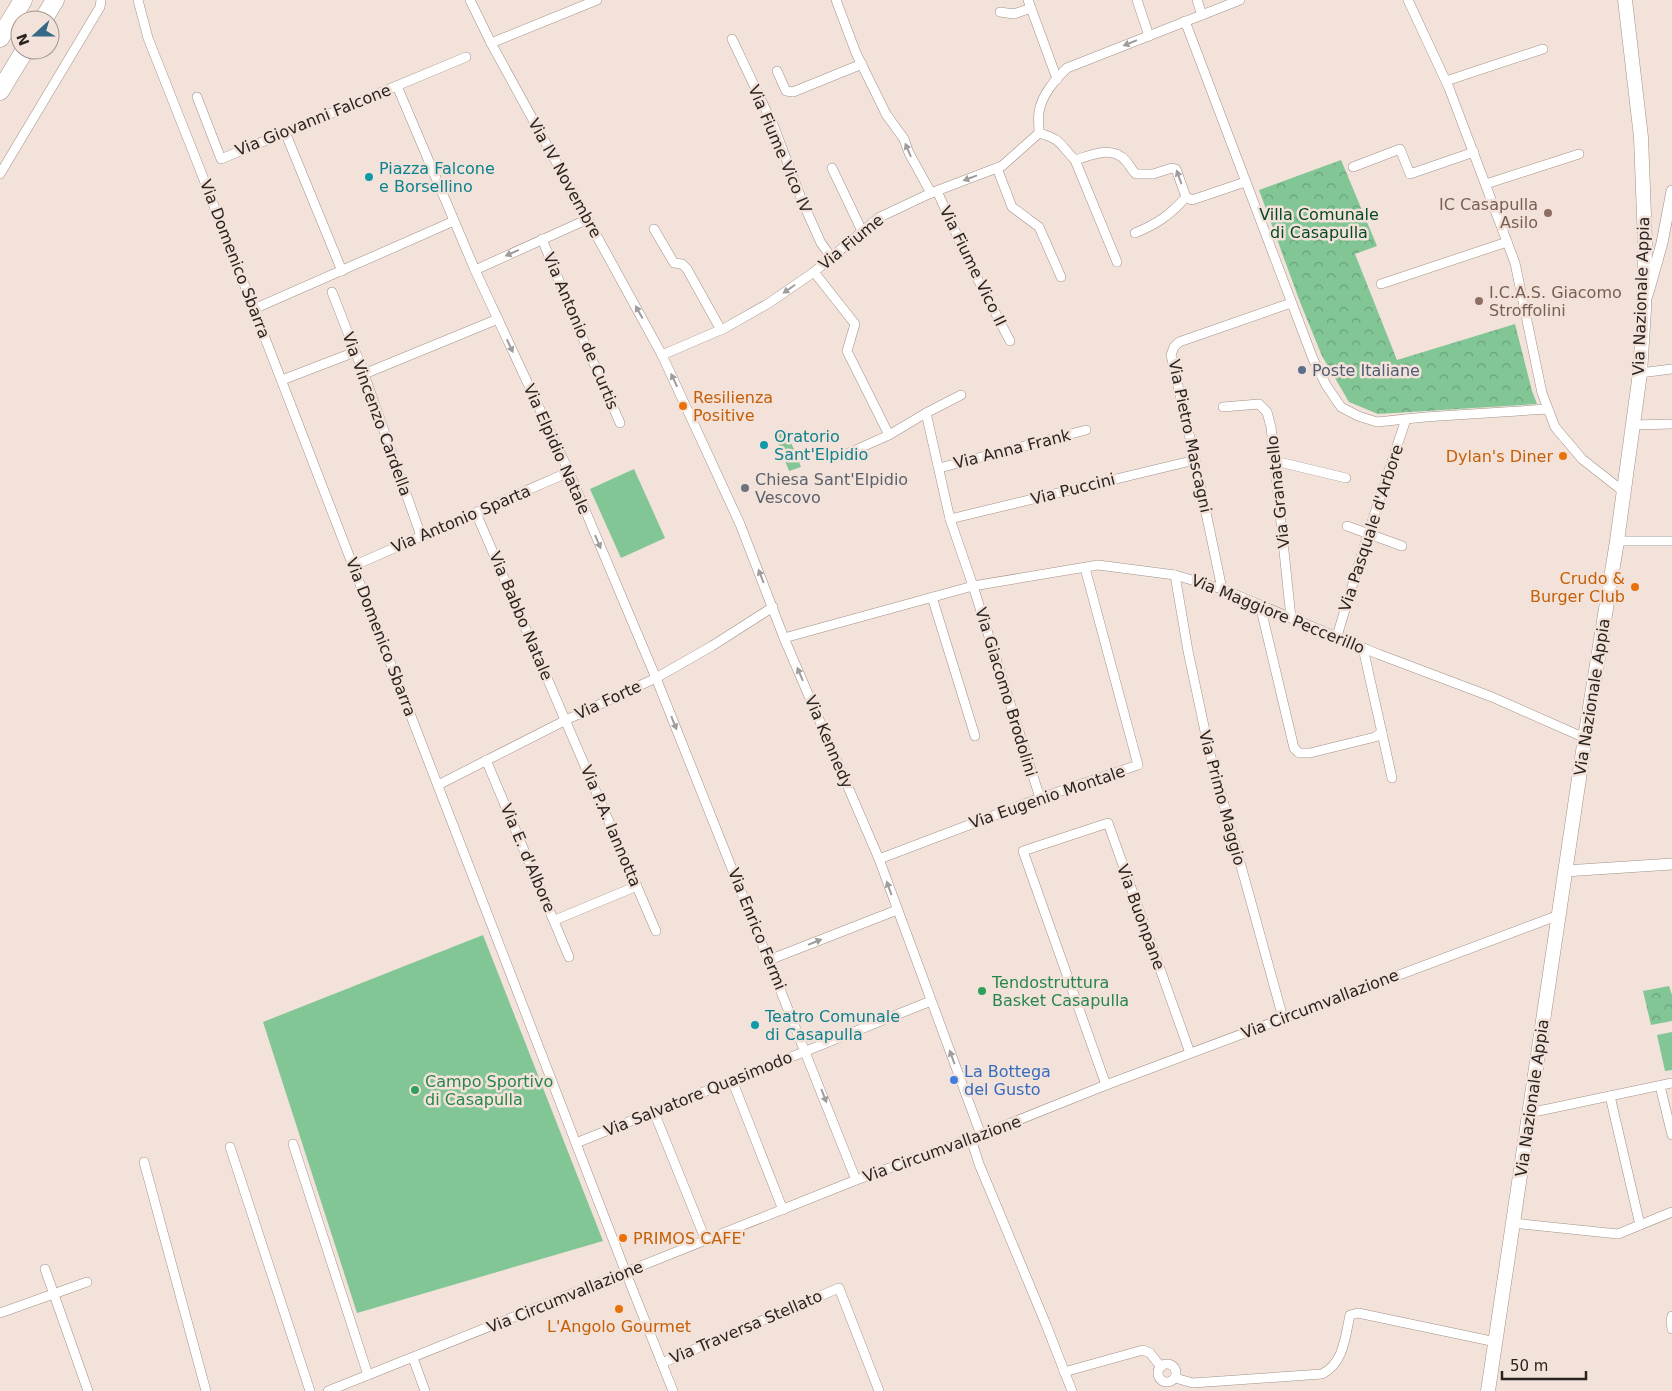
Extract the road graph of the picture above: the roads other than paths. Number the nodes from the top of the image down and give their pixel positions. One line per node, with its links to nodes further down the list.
1 (23, 0): 17 (highway)
2 (101, 0): 38 (street)
3 (138, 0): 60 (street, Via Domenico Sbarra)
4 (470, 0): 19 (street, Via IV Novembre)
5 (597, 0): 19 (street)
6 (836, 0): 23 (street, Via Fiume Vico II)
7 (1137, 0): 16 (street)
8 (1198, 0): 14 (street)
9 (1408, 0): 26 (street)
10 (1625, 0): 61 (main road, Via Nazionale Appia)
11 (1236, 1): 14 (street)
12 (1029, 4): 13 (street); 25 (street)
13 (1000, 12)
14 (1202, 15): 15 (street)
15 (1185, 21): 16 (street); 39 (street)
16 (1149, 36): 25 (street, one-way to 25)
17 (0, 38)
18 (732, 39): 51 (street, Via Fiume Vico IV)
19 (491, 44): 44 (street, Via IV Novembre)
20 (1543, 49): 26 (street)
21 (466, 57): 27 (street, Via Giovanni Falcone)
22 (19, 60): 28 (highway)
23 (862, 64): 24 (street); 42 (street, Via Fiume Vico II, one-way to 23)
24 (777, 71)
25 (1057, 78): 31 (street)
26 (1446, 81): 32 (street)
27 (397, 86): 30 (street, Via Giovanni Falcone); 45 (street)
28 (0, 91)
29 (197, 97): 30 (street, Via Giovanni Falcone)
30 (285, 132): 53 (street)
31 (1039, 133): 34 (street); 37 (street, Via Fiume)
32 (1474, 152): 35 (street); 40 (street)
33 (1579, 154): 40 (street)
34 (1076, 160): 43 (street, one-way to 34); 52 (street)
35 (1353, 167)
36 (832, 168): 47 (street)
37 (997, 168): 42 (street, Via Fiume, one-way to 42); 56 (street)
38 (0, 174)
39 (1246, 182): 43 (street); 59 (street)
40 (1486, 184): 50 (street)
41 (1672, 191): 61 (street)
42 (934, 192): 47 (street, Via Fiume); 64 (street, Via Fiume Vico II)
43 (1186, 197): 48 (street)
44 (588, 219): 49 (street, Via Antonio de Curtis); 66 (street, Via IV Novembre, one-way to 44)
45 (454, 221): 53 (street); 54 (street, Via Elpidio Natale)
46 (654, 229): 63 (street)
47 (862, 231): 51 (street, Via Fiume)
48 (1134, 233)
49 (542, 239): 54 (street, Via Antonio de Curtis, one-way to 54); 76 (street, Via Antonio de Curtis)
50 (1508, 242): 57 (street); 73 (street)
51 (831, 257): 55 (street, Via Fiume)
52 (1117, 262)
53 (342, 270): 60 (street)
54 (475, 270): 62 (street, Via Elpidio Natale)
55 (814, 272): 63 (street, Via Fiume, one-way to 63); 80 (street)
56 (1061, 277)
57 (1381, 284)
58 (332, 292): 65 (street, Via Vincenzo Cardella)
59 (1291, 303): 75 (street); 82 (street, Via Pietro Mascagni)
60 (254, 309): 70 (street, Via Domenico Sbarra)
61 (1644, 309): 69 (main road, Via Nazionale Appia)
62 (498, 319): 68 (street); 85 (street, Via Elpidio Natale, one-way to 85)
63 (721, 330): 66 (street, Via Fiume)
64 (1010, 341)
65 (356, 352): 68 (street, Via Vincenzo Cardella); 70 (street)
66 (662, 355): 103 (street, Via Kennedy, one-way to 66)
67 (1672, 369): 69 (street)
68 (364, 374): 92 (street, Via Vincenzo Cardella)
69 (1640, 374): 78 (main road, Via Nazionale Appia)
70 (282, 380): 96 (street, Via Domenico Sbarra)
71 (961, 395): 74 (street)
72 (1223, 407): 83 (street, Via Granatello)
73 (1548, 409): 75 (street); 87 (street)
74 (926, 413): 80 (street); 84 (street, Via Anna Frank)
75 (1406, 419): 91 (street, Via Pasquale d'Arbore)
76 (620, 423)
77 (1672, 424): 78 (street)
78 (1633, 425): 87 (main road, Via Nazionale Appia)
79 (1086, 430): 84 (street, Via Anna Frank)
80 (889, 434): 81 (street)
81 (844, 454)
82 (1195, 460): 89 (street, Via Puccini); 100 (street, Via Pietro Mascagni)
83 (1275, 461): 86 (street); 104 (street, Via Granatello)
84 (939, 468): 89 (street, Via Anna Frank)
85 (569, 472): 88 (street, Via Antonio Sparta); 108 (street, Via Elpidio Natale, one-way to 108)
86 (1346, 478)
87 (1624, 492): 94 (main road, Via Nazionale Appia)
88 (476, 513): 92 (street, Via Antonio Sparta); 109 (street, Via Babbo Natale)
89 (950, 519): 99 (street, Via Anna Frank)
90 (1346, 526): 91 (street)
91 (1368, 534): 95 (street); 105 (street, Via Pasquale d'Arbore)
92 (421, 536): 96 (street, Via Antonio Sparta)
93 (1672, 541): 94 (street)
94 (1617, 542): 112 (main road, Via Nazionale Appia)
95 (1402, 546)
96 (353, 566): 115 (street, Via Domenico Sbarra)
97 (1085, 568): 98 (street, Via Maggiore Peccerillo); 99 (street, Via Maggiore Peccerillo); 116 (street, Via Eugenio Montale)
98 (1174, 575): 100 (street, Via Maggiore Peccerillo); 128 (street, Via Primo Maggio)
99 (973, 586): 101 (street, Via Maggiore Peccerillo); 116 (street, Via Giacomo Brodolini)
100 (1222, 588): 102 (street, Via Maggiore Peccerillo)
101 (932, 597): 106 (street, Via Maggiore Peccerillo); 111 (street)
102 (1260, 605): 104 (street, Via Maggiore Peccerillo); 110 (street)
103 (773, 607): 106 (street, Via Kennedy); 108 (street, Via Forte)
104 (1291, 618): 105 (street, Via Maggiore Peccerillo)
105 (1337, 636): 107 (street, Via Maggiore Peccerillo)
106 (784, 638): 117 (street, Via Kennedy, one-way to 106)
107 (1363, 648): 110 (street); 112 (street, Via Maggiore Peccerillo)
108 (656, 678): 109 (street, Via Forte); 126 (street, Via Enrico Fermi, one-way to 126)
109 (566, 720): 113 (street, Via Forte); 120 (street, Via P.A. Iannotta)
110 (1382, 732): 114 (street)
111 (975, 736)
112 (1585, 738): 119 (main road, Via Nazionale Appia)
113 (486, 760): 115 (street, Via Forte); 123 (street, Via E. d'Albore)
114 (1392, 778)
115 (438, 785): 141 (street, Via Domenico Sbarra)
116 (1040, 798): 117 (street, Via Eugenio Montale)
117 (878, 859): 121 (street, Via Kennedy, one-way to 117)
118 (1672, 864): 119 (street)
119 (1565, 871): 122 (main road, Via Nazionale Appia)
120 (637, 886): 123 (street); 124 (street, Via P.A. Iannotta)
121 (897, 910): 126 (street, one-way to 121); 127 (street, Via Kennedy)
122 (1559, 915): 128 (street, Via Circumvallazione); 137 (main road, Via Nazionale Appia)
123 (555, 920): 125 (street, Via E. d'Albore)
124 (656, 931)
125 (569, 957)
126 (769, 960): 129 (street, Via Enrico Fermi)
127 (931, 1001): 129 (street, Via Salvatore Quasimodo); 138 (street, Via Kennedy, one-way to 127)
128 (1283, 1018): 130 (street, Via Circumvallazione)
129 (806, 1051): 131 (street, Via Salvatore Quasimodo); 145 (street, Via Enrico Fermi, one-way to 145)
130 (1190, 1053): 133 (street, Via Circumvallazione); 133 (street, Via Buonpane)
131 (732, 1080): 136 (street, Via Salvatore Quasimodo); 146 (street)
132 (1672, 1083): 134 (street)
133 (1106, 1085): 138 (street, Via Circumvallazione)
134 (1660, 1086): 135 (street); 139 (street)
135 (1610, 1096): 137 (street); 149 (street)
136 (654, 1112): 141 (street, Via Salvatore Quasimodo); 150 (street)
137 (1529, 1113): 148 (main road, Via Nazionale Appia)
138 (981, 1135): 140 (street, Via Circumvallazione)
139 (1672, 1135)
140 (970, 1139): 145 (street, Via Circumvallazione); 161 (street)
141 (576, 1143): 152 (street, Via Domenico Sbarra)
142 (293, 1144): 162 (street)
143 (230, 1147): 165 (street)
144 (144, 1162): 164 (street)
145 (856, 1180): 146 (street, Via Circumvallazione)
146 (783, 1210): 150 (street, Via Circumvallazione)
147 (1672, 1212): 149 (street)
148 (1513, 1222): 149 (street); 158 (main road, Via Nazionale Appia)
149 (1640, 1225)
150 (706, 1241): 152 (street, Via Circumvallazione)
151 (45, 1269): 154 (street)
152 (626, 1273): 159 (street, Via Circumvallazione); 160 (street, Via Domenico Sbarra)
153 (87, 1282): 154 (street)
154 (54, 1295): 155 (street); 163 (street)
155 (0, 1313)
156 (1672, 1316): 157 (street)
157 (1672, 1329)
158 (1496, 1342): 161 (street); 171 (main road, Via Nazionale Appia)
159 (412, 1358): 162 (street, Via Circumvallazione); 167 (street)
160 (662, 1363): 168 (street, Via Domenico Sbarra); 169 (street, Via Traversa Stellato)
161 (1064, 1372): 170 (street)
162 (368, 1376): 166 (street, Via Circumvallazione)
163 (88, 1391)
164 (206, 1391)
165 (310, 1391)
166 (328, 1391)
167 (425, 1391)
168 (673, 1391)
169 (879, 1391)
170 (1072, 1391)
171 (1488, 1391)

